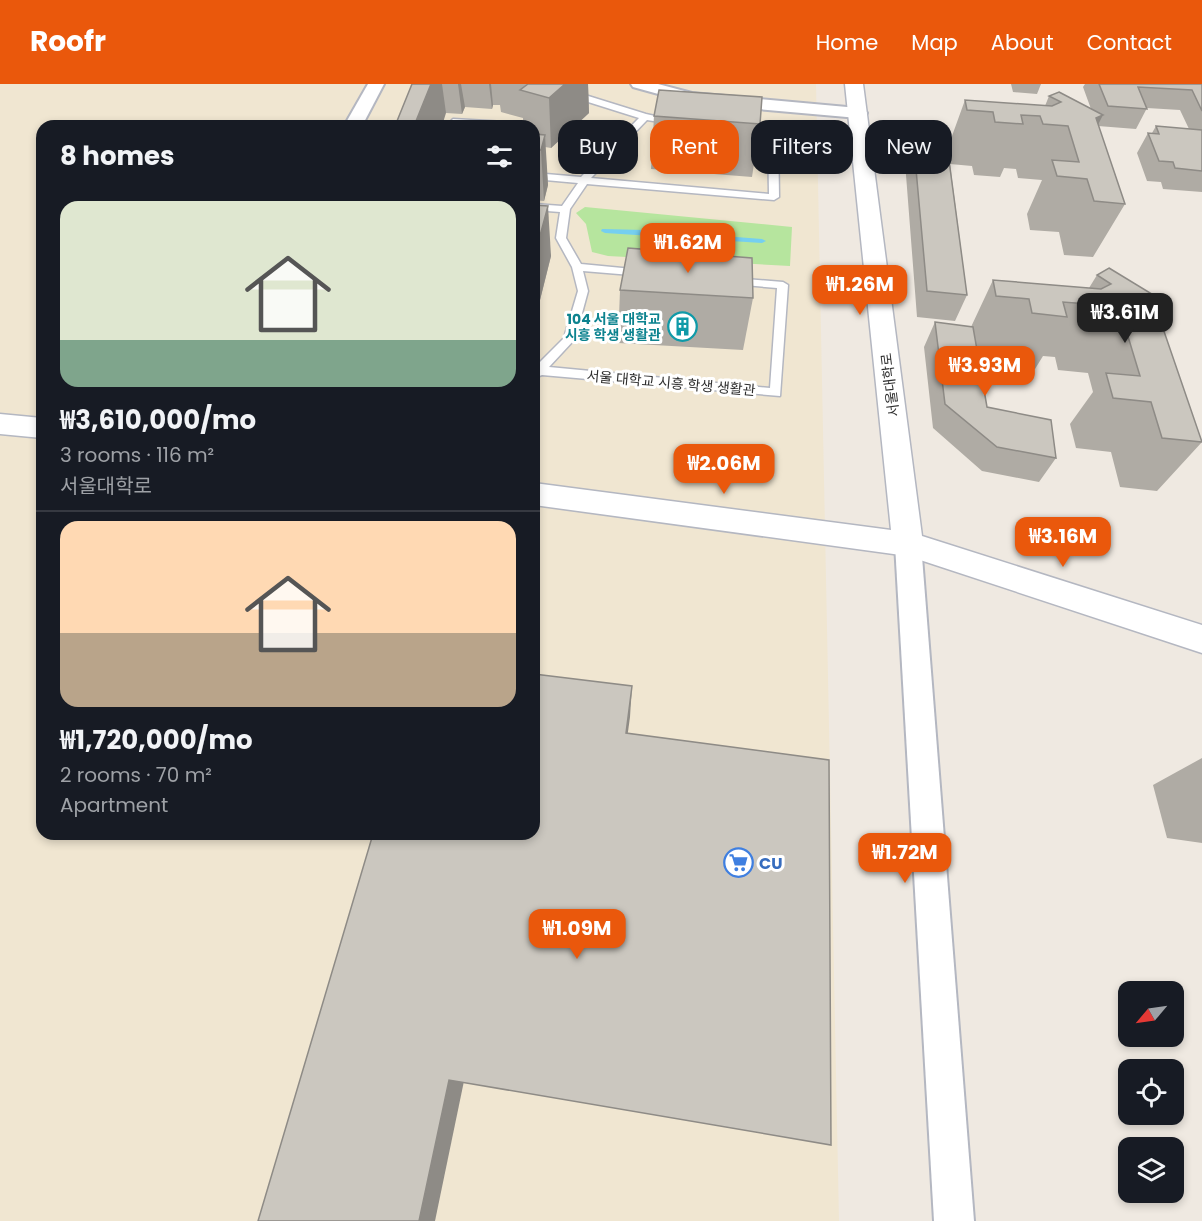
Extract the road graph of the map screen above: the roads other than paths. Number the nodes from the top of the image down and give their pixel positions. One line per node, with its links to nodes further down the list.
1 (376, 84): 7 (street)
2 (639, 84): 5 (street)
3 (675, 84): 5 (street)
4 (554, 89): 6 (lane)
5 (856, 100): 22 (street, 서울대학로)
6 (645, 117): 8 (lane); 11 (lane, 서울 대학교 시흥 학생 생활관)
7 (356, 120)
8 (666, 120)
9 (739, 129): 11 (lane)
10 (540, 176): 11 (lane)
11 (585, 179): 13 (lane, 서울 대학교 시흥 학생 생활관)
12 (540, 207): 13 (lane)
13 (565, 209): 14 (lane, 서울 대학교 시흥 학생 생활관)
14 (577, 267): 15 (lane); 17 (lane, 서울 대학교 시흥 학생 생활관)
15 (657, 274)
16 (726, 280): 18 (lane, 서울 대학교 시흥 학생 생활관)
17 (540, 368)
18 (540, 372)
19 (0, 424): 20 (street)
20 (36, 427)
21 (540, 495): 22 (street)
22 (908, 544): 23 (street); 24 (street)
23 (1202, 639)
24 (954, 1221)

